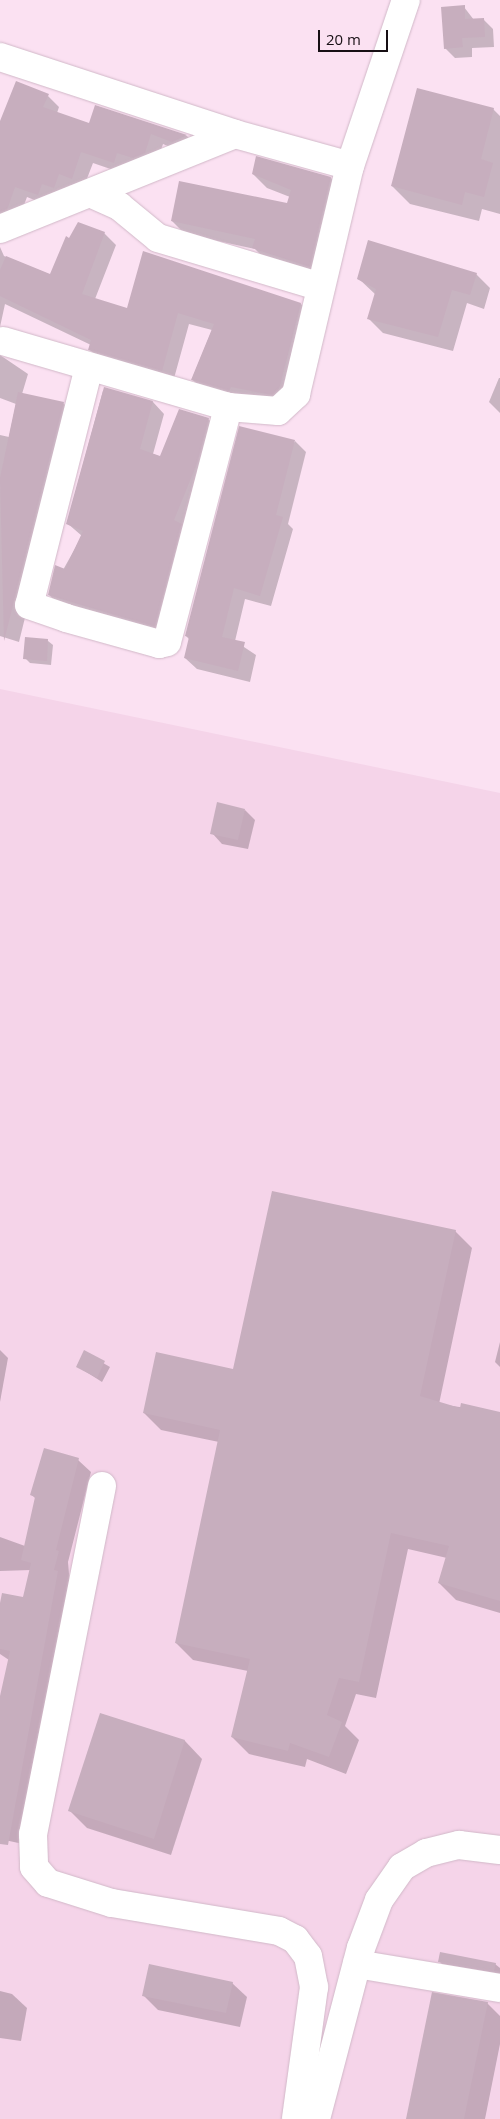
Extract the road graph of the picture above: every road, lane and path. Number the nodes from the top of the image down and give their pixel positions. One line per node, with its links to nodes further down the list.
1 (406, 0): 4 (street)
2 (0, 57): 3 (street)
3 (235, 134): 4 (street); 5 (street)
4 (350, 166): 7 (street)
5 (92, 194): 6 (street); 7 (street)
6 (0, 229)
7 (321, 287): 10 (street)
8 (3, 340): 9 (street)
9 (88, 367): 10 (street); 10 (street)
10 (228, 407)
11 (102, 1486): 15 (street)
12 (500, 1850): 13 (street)
13 (357, 1964): 14 (street); 16 (street)
14 (500, 1988)
15 (296, 2119)
16 (316, 2119)

